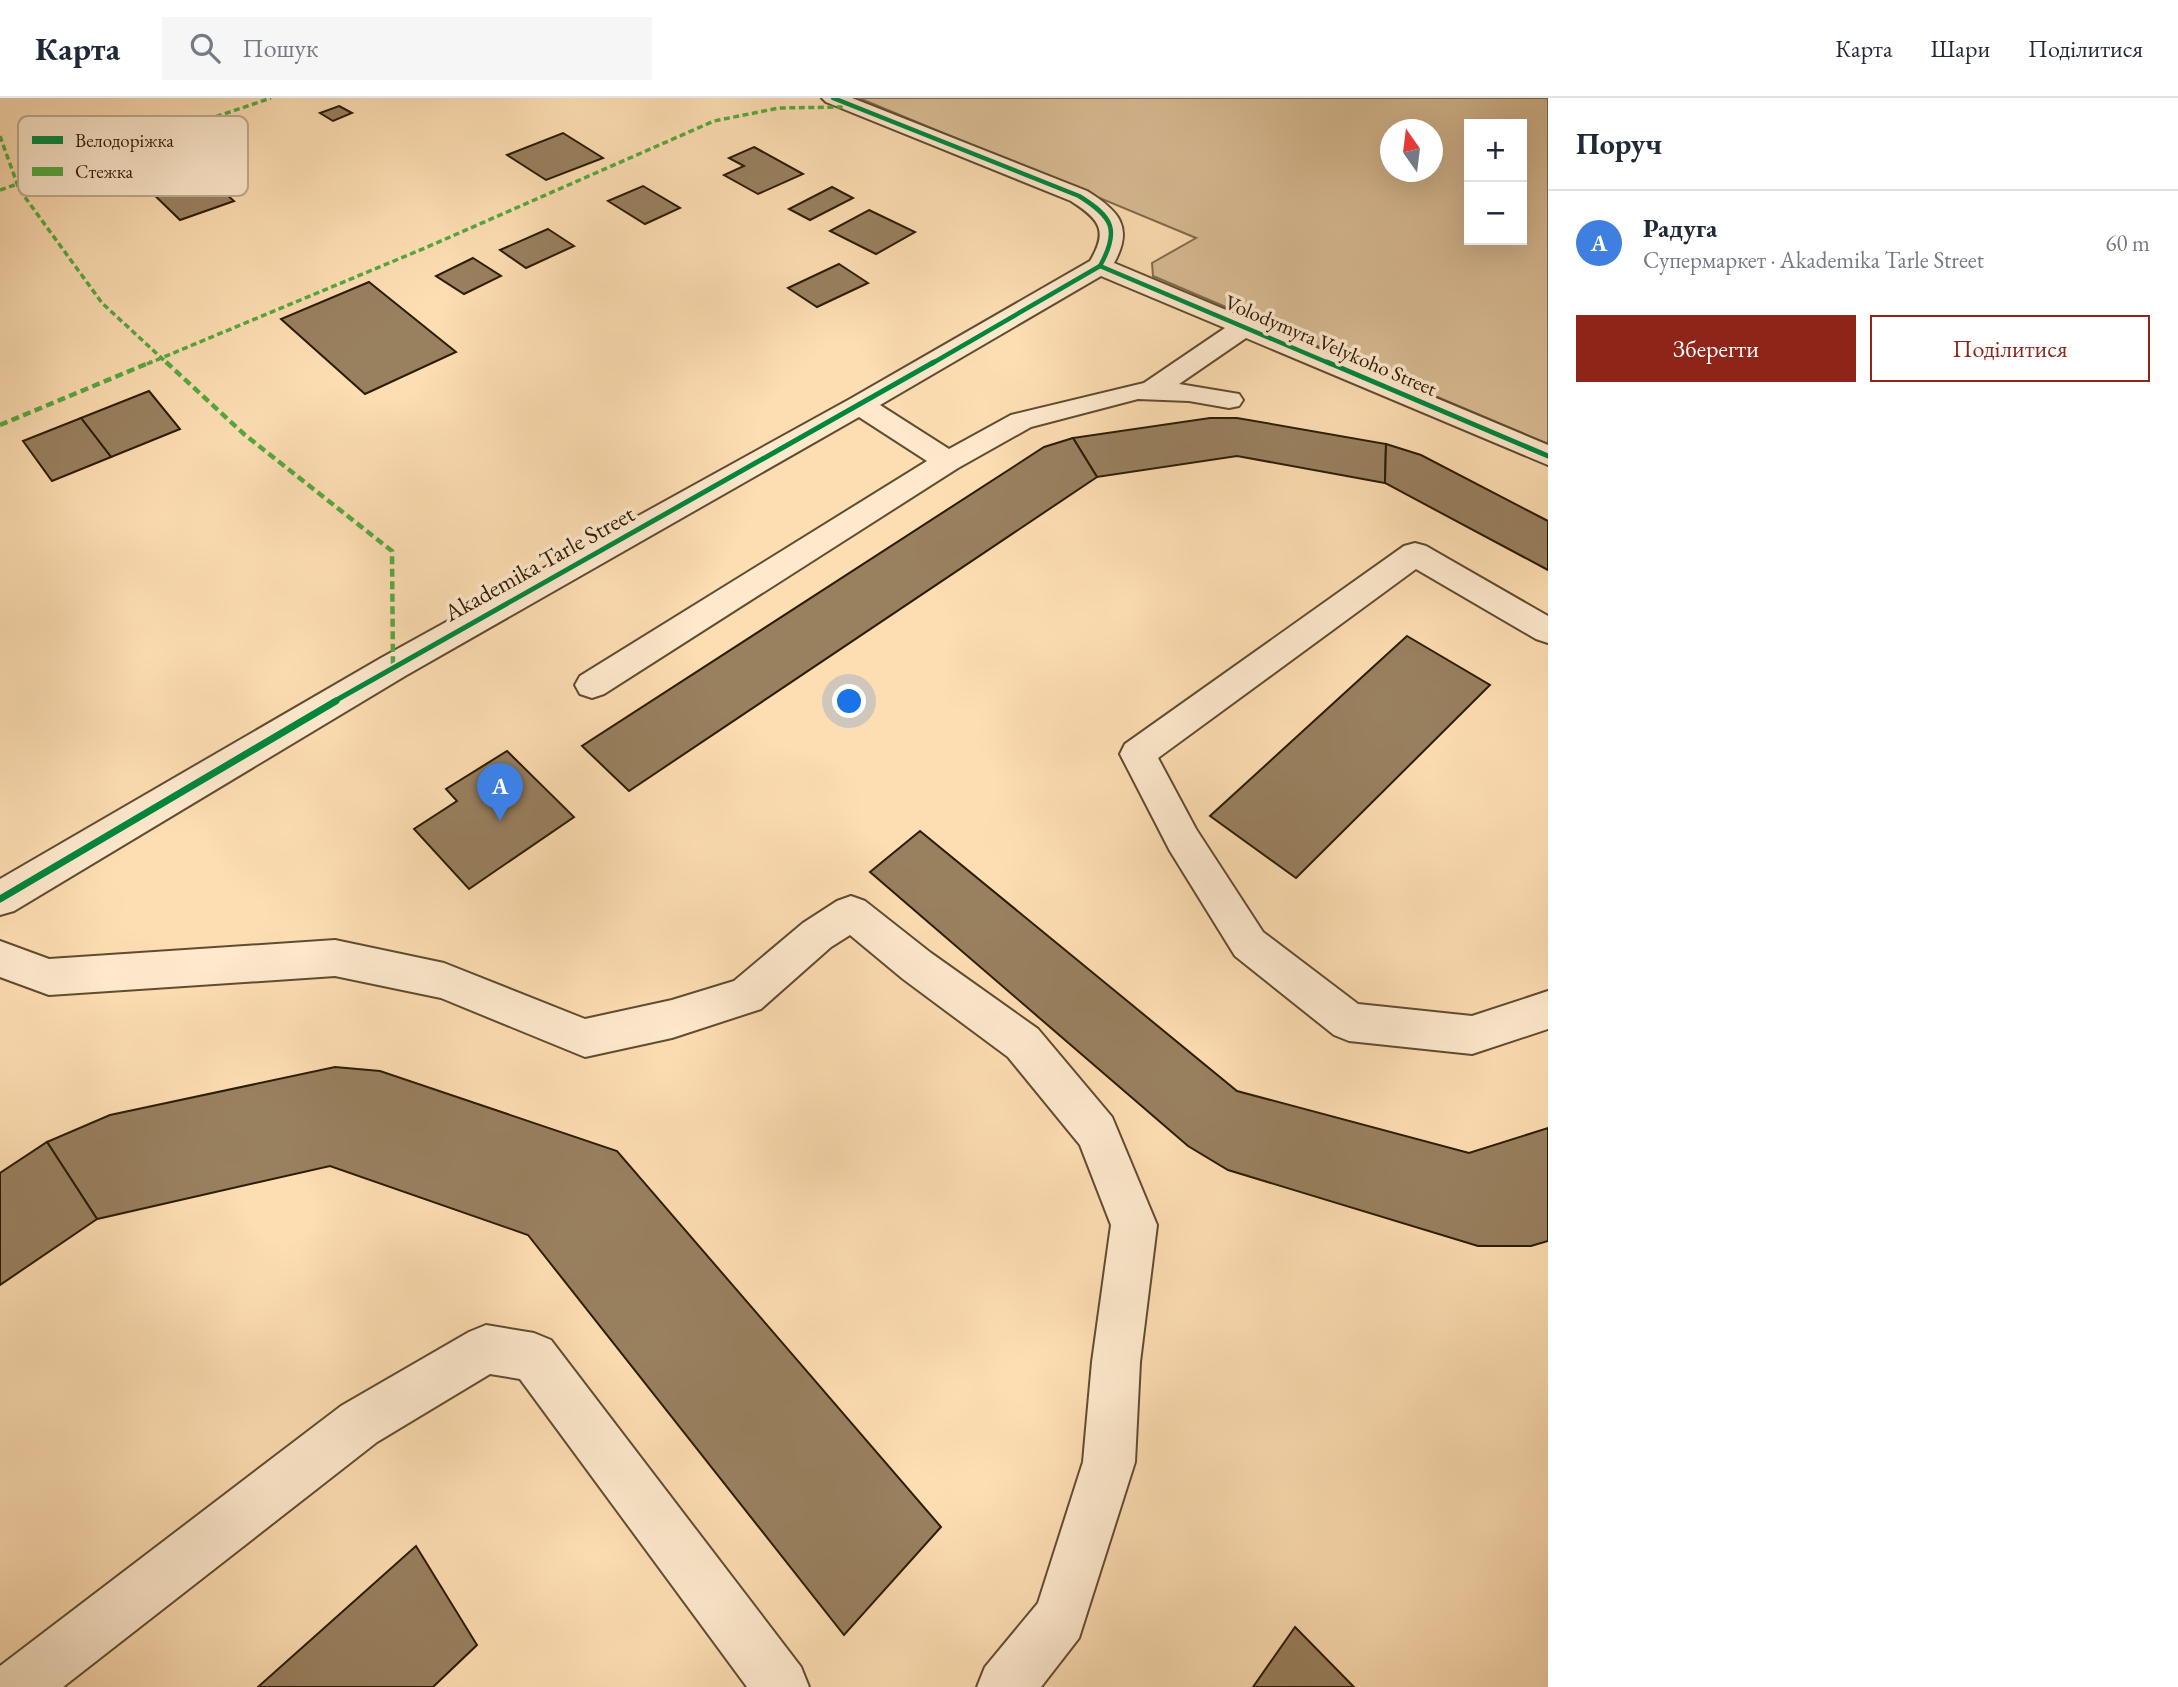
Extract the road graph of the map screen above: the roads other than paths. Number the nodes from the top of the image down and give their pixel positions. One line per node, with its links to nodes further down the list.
1 (833, 98): 2 (street)
2 (1100, 266): 3 (street, Volodymyra Velykoho Street); 6 (street, Akademika Tarle Street)
3 (1244, 327): 4 (street); 7 (street, Volodymyra Velykoho Street)
4 (1151, 391): 5 (street); 8 (street)
5 (1229, 400)
6 (860, 405): 8 (street); 11 (street, Akademika Tarle Street)
7 (1548, 456)
8 (948, 461): 10 (street)
9 (1548, 631): 13 (street)
10 (592, 685)
11 (0, 899)
12 (0, 959): 16 (street)
13 (1548, 1010)
14 (18, 1687): 15 (street)
15 (781, 1687)
16 (1005, 1687)

